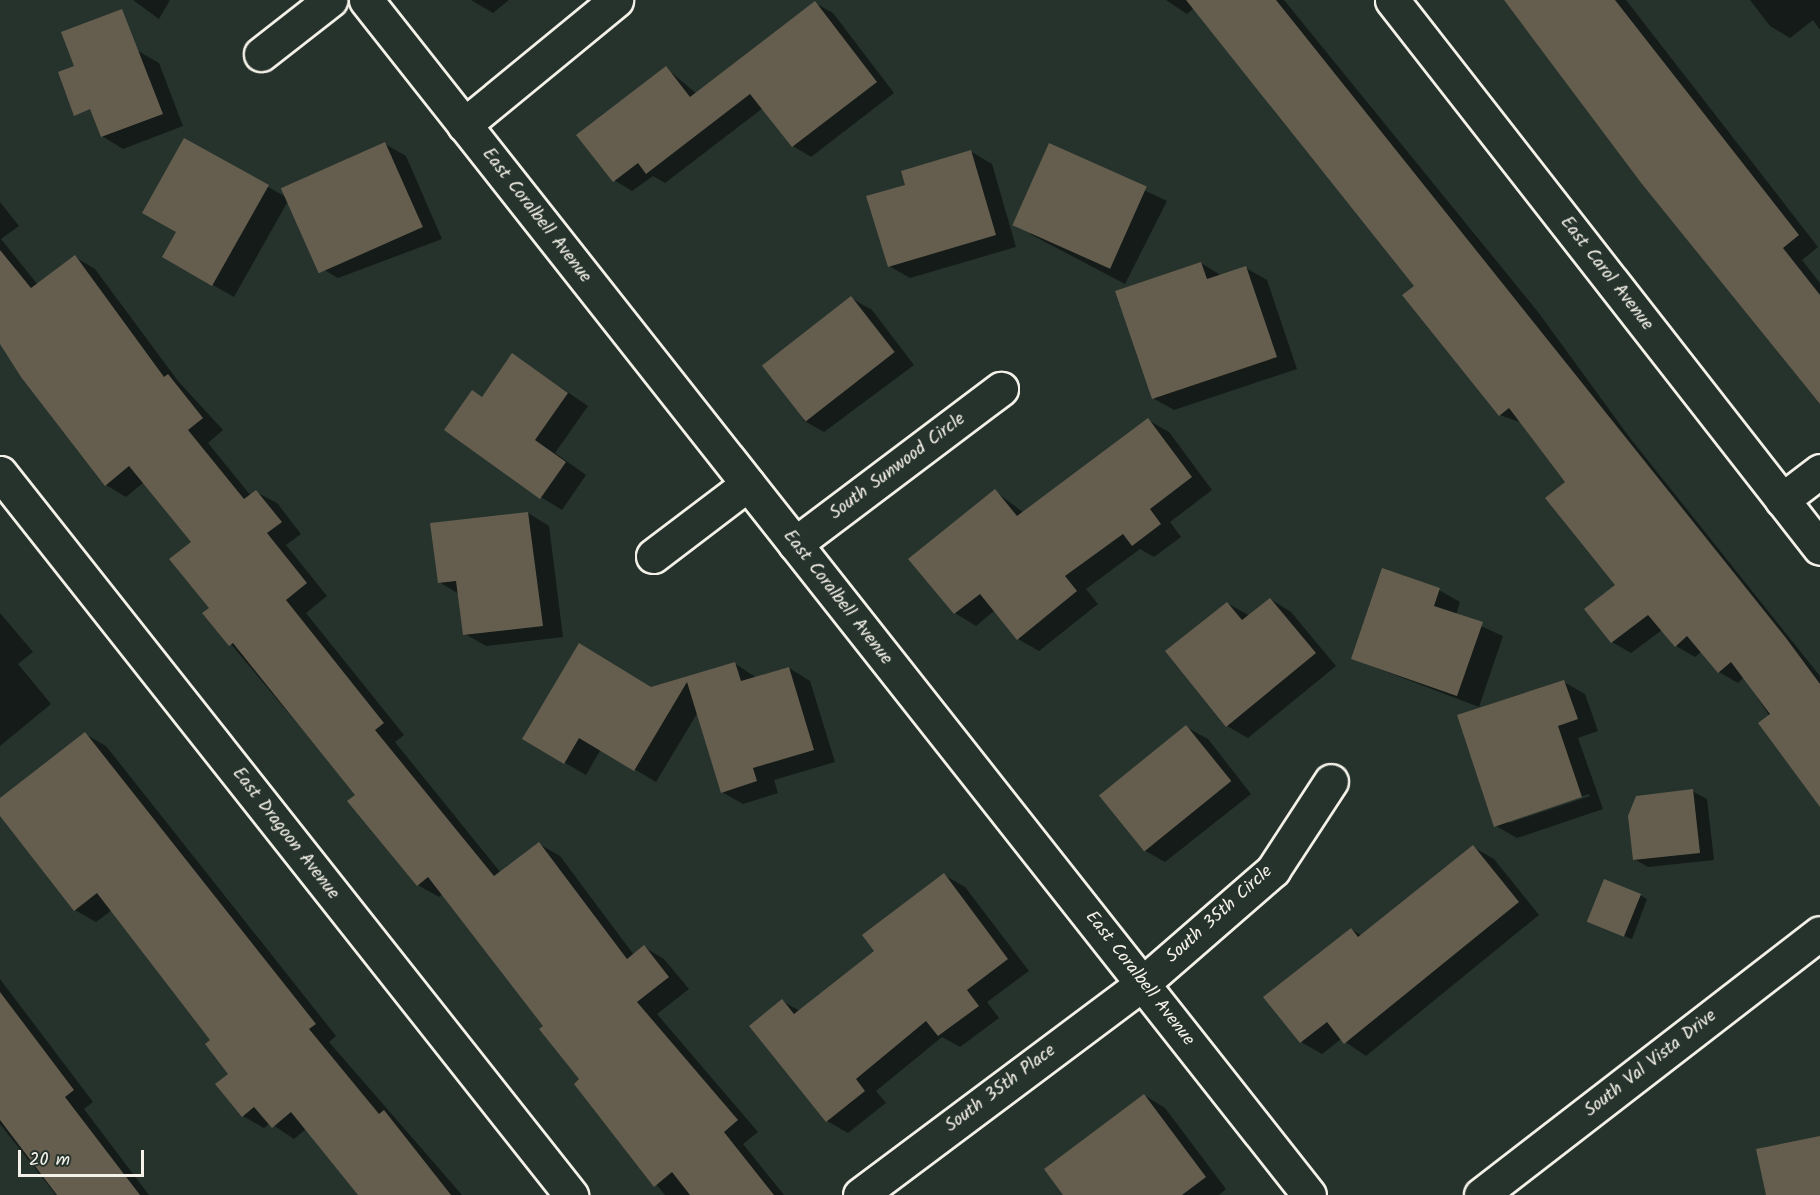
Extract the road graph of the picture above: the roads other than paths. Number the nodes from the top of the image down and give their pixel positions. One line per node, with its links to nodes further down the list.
1 (330, 0): 5 (street)
2 (366, 0): 6 (street, East Coralbell Avenue)
3 (616, 0): 6 (street)
4 (1392, 0): 11 (street, East Carol Avenue)
5 (261, 54)
6 (464, 125): 10 (street, East Coralbell Avenue)
7 (1001, 389): 12 (street, South Sunwood Circle)
8 (1820, 471): 11 (street)
9 (0, 473): 18 (street, East Dragoon Avenue)
10 (748, 484): 12 (street, East Coralbell Avenue); 14 (street)
11 (1782, 500): 13 (street, East Carol Avenue)
12 (795, 544): 17 (street, East Coralbell Avenue)
13 (1820, 548)
14 (653, 556)
15 (1330, 782): 17 (street, South 35th Circle)
16 (1820, 933): 21 (street, South Val Vista Drive)
17 (1142, 984): 19 (street, South 35th Place); 20 (street, East Coralbell Avenue)
18 (571, 1195)
19 (860, 1195)
20 (1309, 1195)
21 (1481, 1195)

